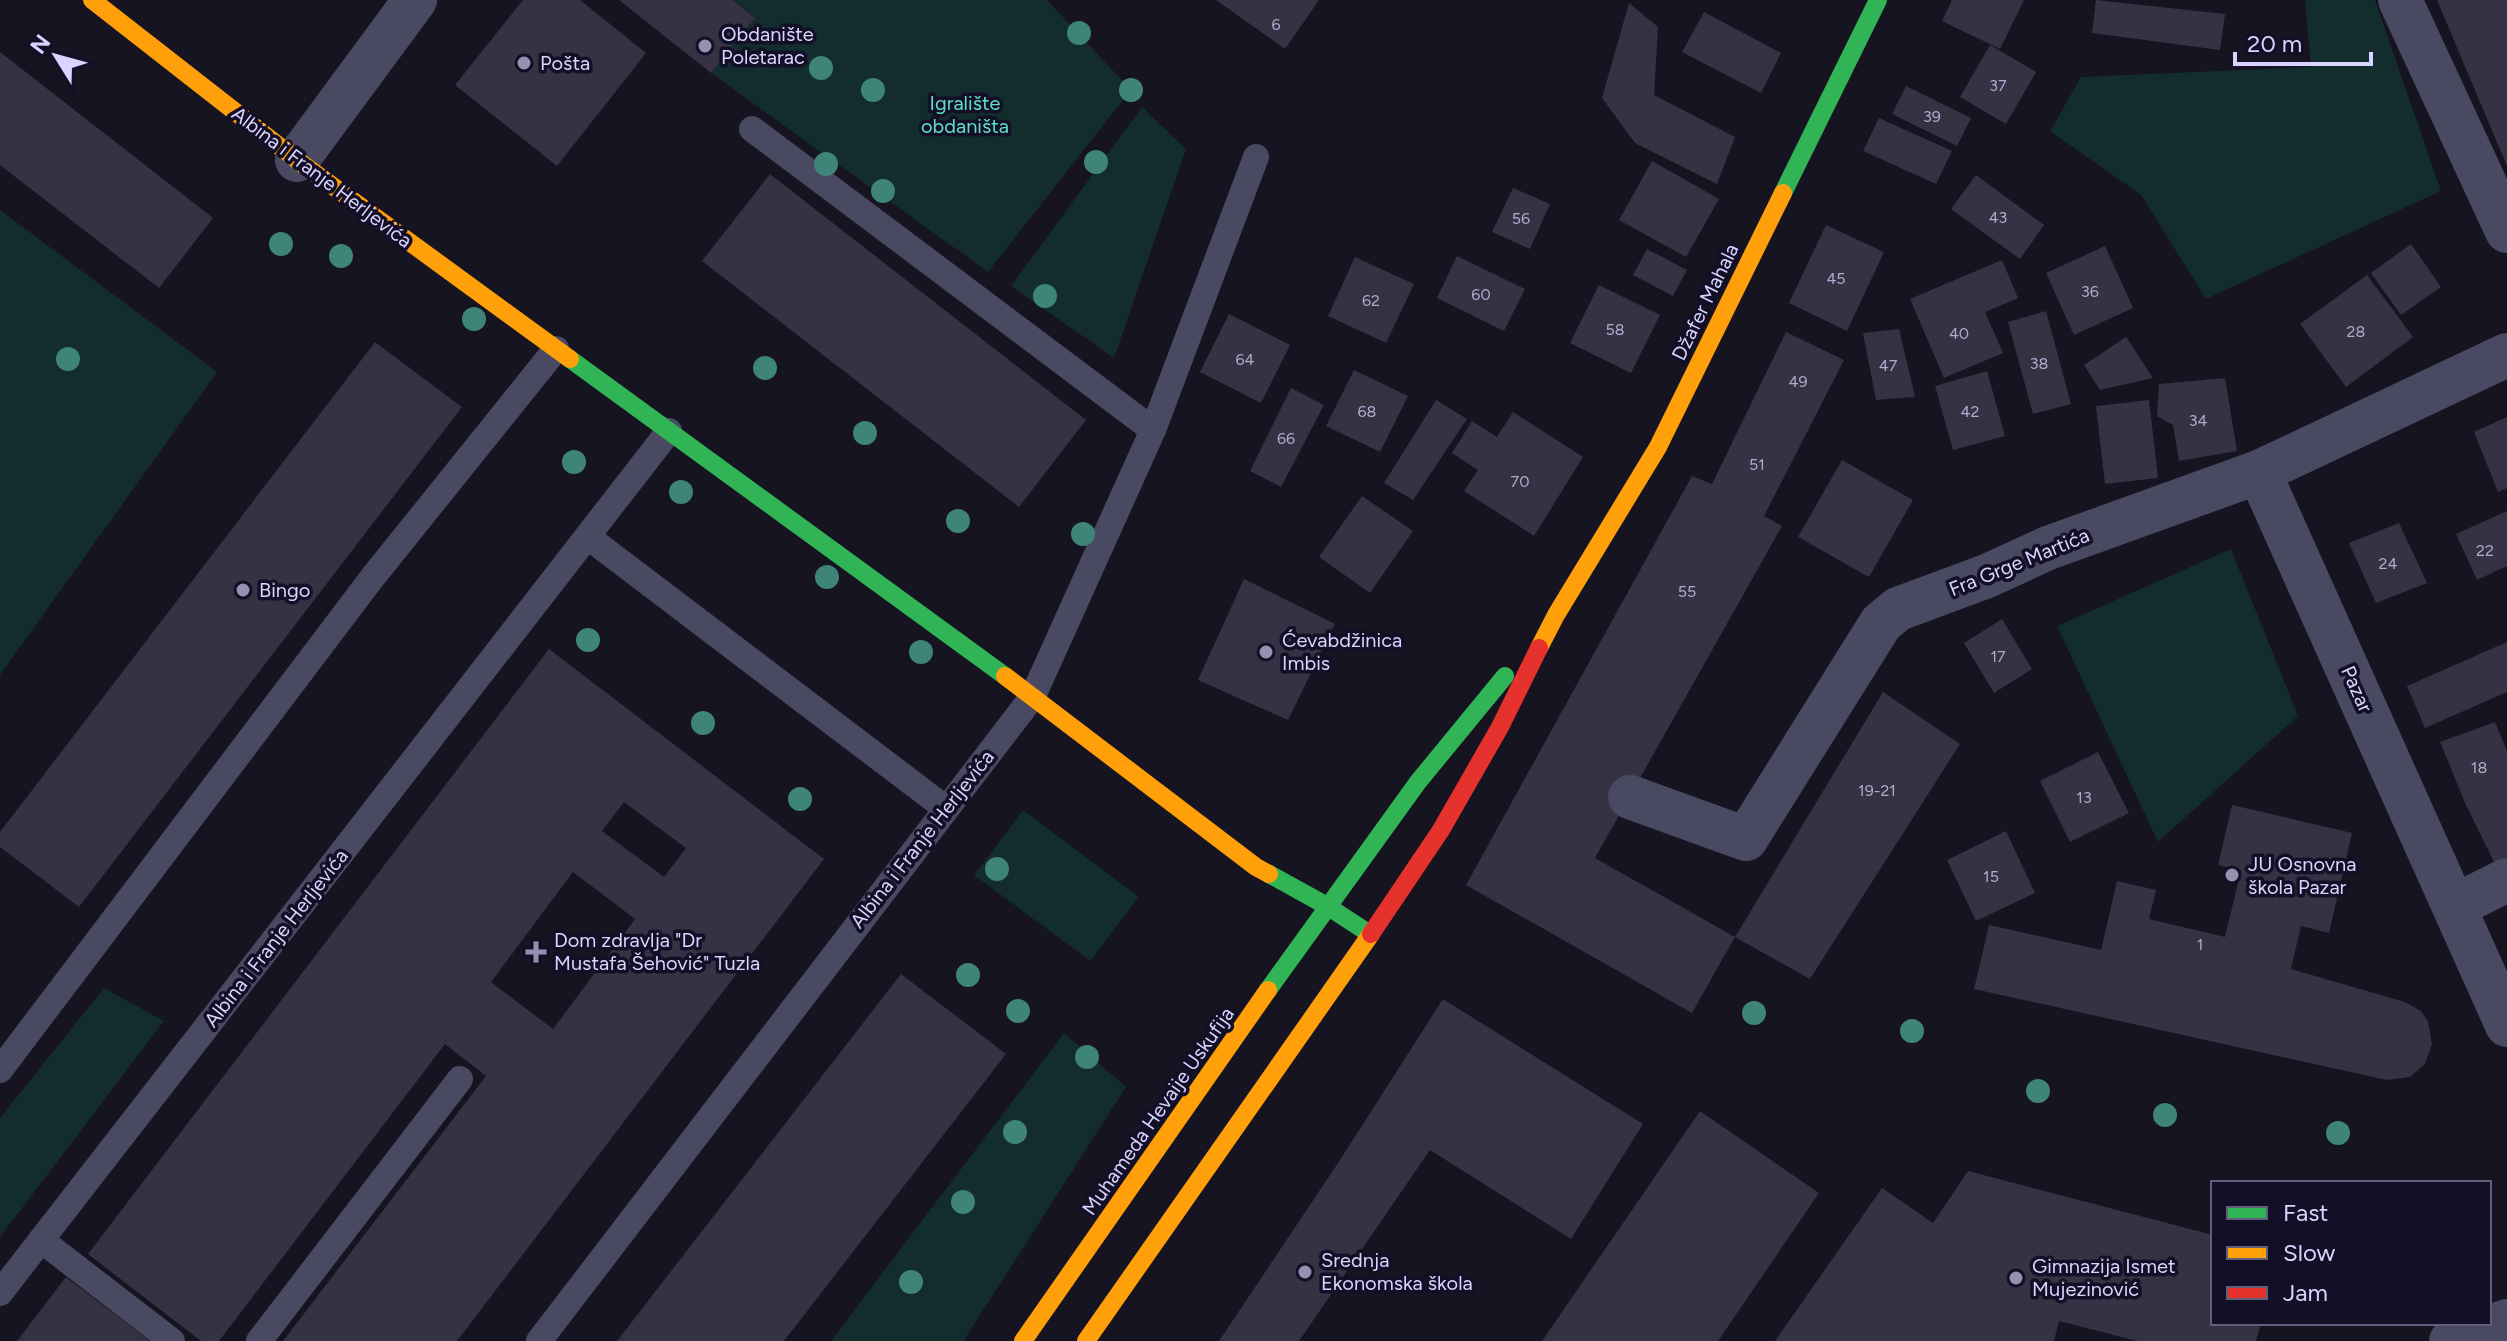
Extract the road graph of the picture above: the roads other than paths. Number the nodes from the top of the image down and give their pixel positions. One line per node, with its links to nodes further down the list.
1 (92, 0): 7 (main road, Albina i Franje Herljevića)
2 (415, 0): 7 (street)
3 (1878, 0): 15 (main road, Džafer Mahala)
4 (2400, 0): 8 (street)
5 (752, 129): 11 (lane)
6 (1256, 157): 11 (lane)
7 (297, 160): 9 (main road, Albina i Franje Herljevića)
8 (2507, 231)
9 (556, 349): 12 (main road, Albina i Franje Herljevića); 24 (lane)
10 (2507, 355): 13 (street, Fra Grge Martića)
11 (1153, 430): 16 (lane)
12 (669, 431): 14 (lane, Albina i Franje Herljevića); 16 (main road, Albina i Franje Herljevića)
13 (2259, 472): 17 (street, Fra Grge Martića); 21 (street, Pazar)
14 (588, 537): 18 (lane); 26 (lane, Albina i Franje Herljevića)
15 (1556, 615): 20 (main road, Džafer Mahala); 22 (main road, Džafer Mahala)
16 (1033, 696): 18 (lane, Albina i Franje Herljevića); 20 (main road)
17 (1630, 797)
18 (945, 808): 31 (lane, Albina i Franje Herljevića)
19 (2507, 880): 21 (street)
20 (1327, 906): 22 (main road); 32 (main road, Muhameda Hevaije Uskufija)
21 (2455, 906): 23 (street, Pazar)
22 (1370, 934): 33 (main road)
23 (2507, 1025)
24 (0, 1070)
25 (460, 1079): 30 (lane)
26 (41, 1240): 27 (lane, Albina i Franje Herljevića); 29 (lane)
27 (0, 1293)
28 (2507, 1321): 34 (street)
29 (172, 1341)
30 (259, 1341)
31 (539, 1341)
32 (1023, 1341)
33 (1086, 1341)
34 (2451, 1341)

